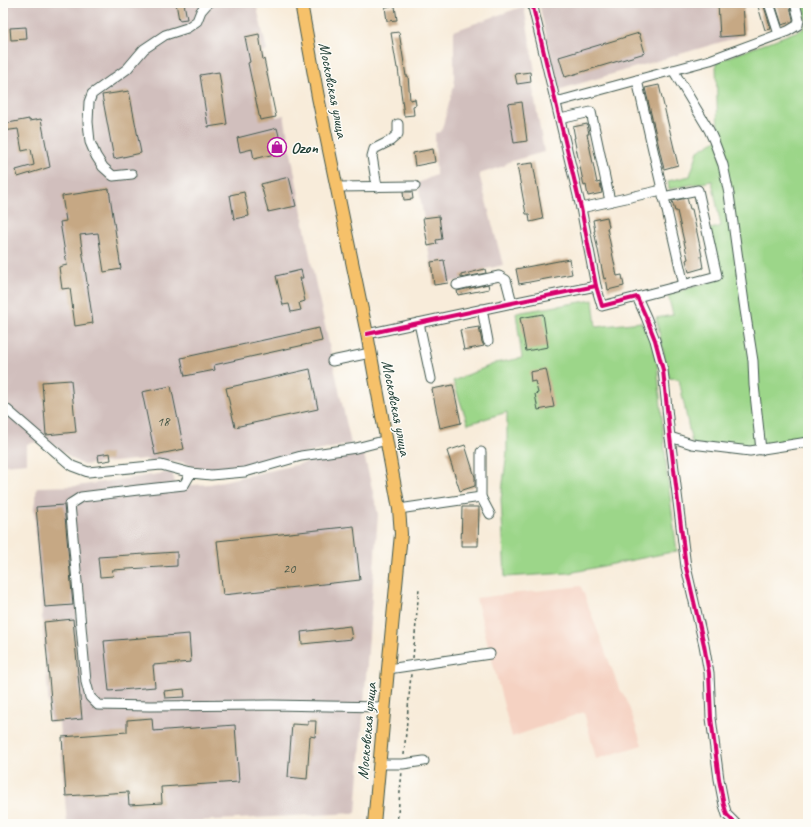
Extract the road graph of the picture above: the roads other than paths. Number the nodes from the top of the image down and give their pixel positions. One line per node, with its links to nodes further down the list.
1 (208, 3): 12 (street)
2 (301, 3): 14 (main road, Московская улица)
3 (532, 3): 9 (street)
4 (769, 3): 6 (street)
5 (795, 3): 6 (street)
6 (779, 34): 7 (street)
7 (673, 70): 8 (street); 35 (street)
8 (637, 80): 9 (street); 16 (street)
9 (556, 102): 10 (street)
10 (560, 119): 17 (street); 18 (street)
11 (398, 124): 15 (street)
12 (132, 174)
13 (415, 186): 15 (street)
14 (337, 187): 15 (street); 26 (main road, Московская улица)
15 (377, 187)
16 (663, 193): 17 (street); 20 (street); 20 (street)
17 (610, 201): 18 (street)
18 (581, 208): 21 (street)
19 (457, 285): 23 (street)
20 (684, 285): 22 (street)
21 (596, 286): 22 (street); 23 (street)
22 (637, 297): 32 (street)
23 (512, 302): 24 (street)
24 (482, 309): 25 (street); 27 (street)
25 (419, 323): 26 (street); 30 (street)
26 (367, 334): 28 (main road, Московская улица)
27 (488, 341)
28 (370, 353): 29 (street); 33 (main road, Московская улица)
29 (332, 361)
30 (431, 379)
31 (3, 408): 37 (street)
32 (670, 437): 35 (street); 47 (street)
33 (387, 440): 37 (street); 39 (main road, Московская улица)
34 (808, 442): 35 (street)
35 (761, 450)
36 (481, 452): 38 (street)
37 (191, 473): 43 (street)
38 (481, 497): 39 (street); 40 (street)
39 (400, 508): 42 (main road, Московская улица)
40 (490, 514)
41 (490, 654): 42 (street)
42 (388, 669): 43 (main road, Московская улица)
43 (384, 707): 45 (main road, Московская улица)
44 (424, 761): 45 (street)
45 (379, 764): 46 (main road, Московская улица)
46 (374, 824)
47 (736, 824)

